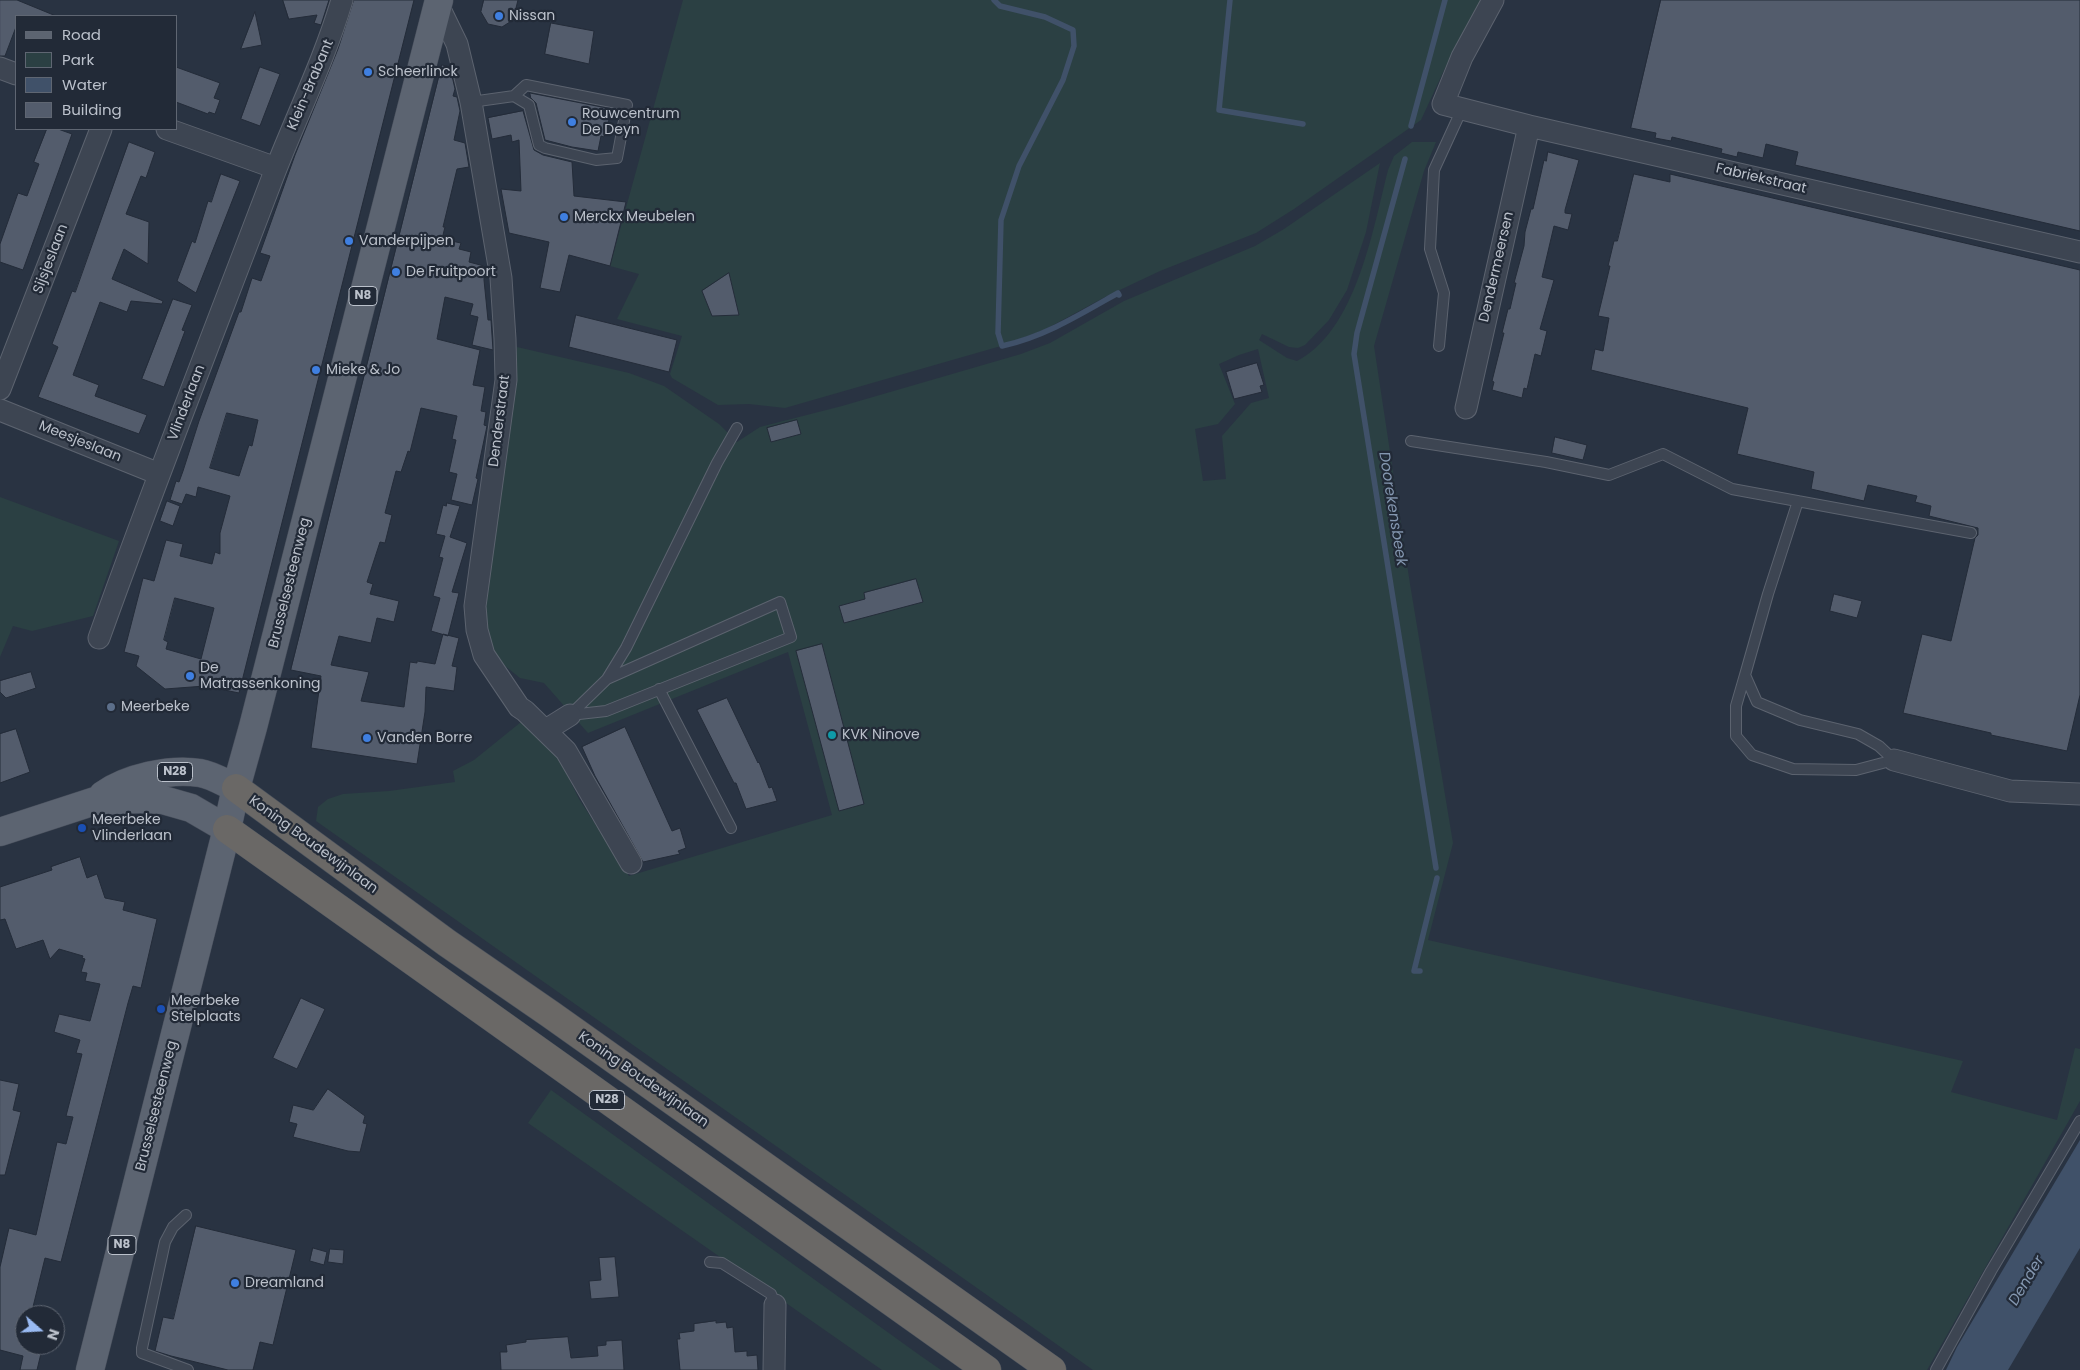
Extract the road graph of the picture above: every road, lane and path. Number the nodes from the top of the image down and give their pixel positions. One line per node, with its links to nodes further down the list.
1 (342, 0): 12 (street, Klein-Brabant)
2 (1493, 0): 8 (street)
3 (438, 2): 7 (street, Denderstraat); 30 (main road, Brusselsesteenweg / N8)
4 (0, 68): 5 (street)
5 (15, 74)
6 (514, 96): 6 (lane); 7 (lane)
7 (471, 102): 28 (street, Denderstraat)
8 (1453, 106): 9 (street, Fabriekstraat); 14 (lane)
9 (1529, 126): 13 (street, Fabriekstraat); 16 (street, Dendermeersen)
10 (101, 130): 15 (street, Sijsjeslaan)
11 (170, 130): 12 (street)
12 (276, 168): 20 (street, Vlinderlaan)
13 (2080, 252)
14 (1439, 346)
15 (0, 389)
16 (1466, 408)
17 (0, 410): 20 (street, Meesjeslaan)
18 (737, 428): 25 (lane)
19 (1412, 441): 21 (lane)
20 (159, 474): 23 (street, Vlinderlaan)
21 (1798, 501): 22 (lane); 24 (lane)
22 (1972, 533)
23 (99, 638)
24 (1745, 674): 29 (lane); 29 (lane)
25 (608, 679): 26 (lane); 27 (lane)
26 (660, 689): 27 (lane); 33 (lane)
27 (570, 715): 28 (street)
28 (546, 730): 36 (street, Denderstraat)
29 (1894, 760): 31 (street)
30 (236, 788): 32 (main road, N28); 34 (main road, Brusselsesteenweg / N8); 45 (highway, Koning Boudewijnlaan / N28)
31 (2080, 794)
32 (95, 801): 34 (main road, N28); 35 (main road, N28)
33 (731, 828)
34 (227, 829): 41 (main road, Brusselsesteenweg / N8); 44 (highway, N28)
35 (0, 832)
36 (632, 863)
37 (2080, 1121): 46 (lane)
38 (186, 1215): 42 (lane)
39 (710, 1262): 40 (lane)
40 (775, 1305): 43 (street)
41 (90, 1370)
42 (188, 1370)
43 (774, 1370)
44 (987, 1370)
45 (1052, 1370)
46 (1936, 1370)

